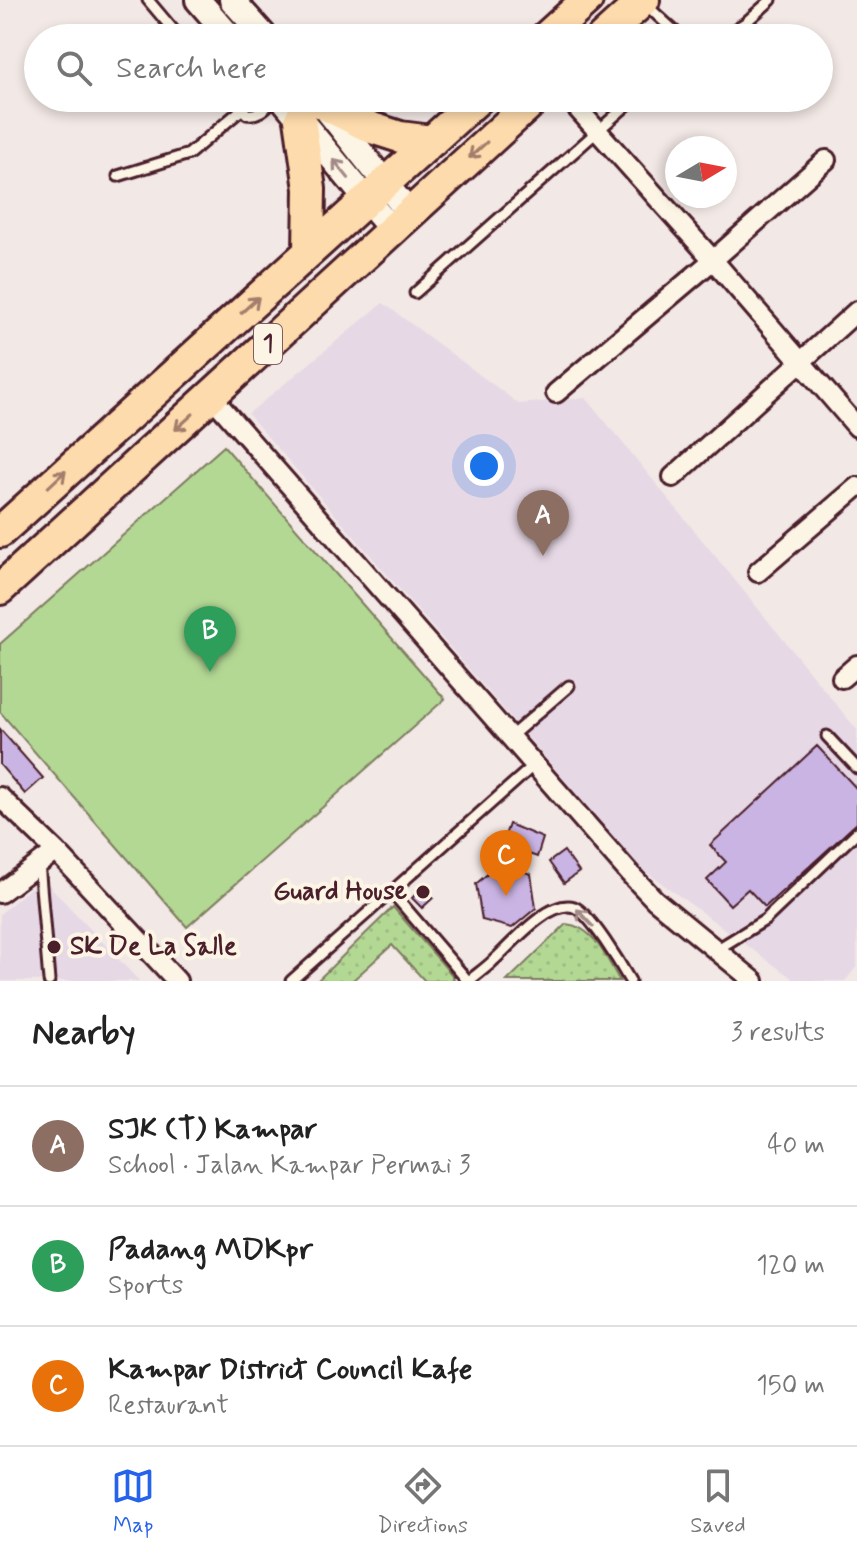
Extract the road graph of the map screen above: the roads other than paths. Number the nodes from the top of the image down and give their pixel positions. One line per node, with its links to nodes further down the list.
1 (148, 0): 7 (lane)
2 (198, 0): 8 (main road)
3 (232, 0): 9 (main road)
4 (587, 0): 10 (highway)
5 (771, 0): 13 (lane)
6 (643, 1): 11 (highway); 12 (lane)
7 (168, 24)
8 (219, 24)
9 (253, 24)
10 (560, 24)
11 (618, 24)
12 (667, 24)
13 (743, 24)
14 (239, 112): 27 (lane)
15 (244, 112): 16 (lane)
16 (265, 112)
17 (301, 112): 30 (highway)
18 (308, 112): 28 (main road)
19 (326, 112): 25 (highway)
20 (464, 112): 25 (highway, 1)
21 (521, 112): 29 (highway, 1, one-way to 29)
22 (581, 112): 24 (street)
23 (620, 112): 24 (lane)
24 (599, 131): 31 (street); 32 (lane)
25 (432, 141): 28 (highway, 1)
26 (826, 160): 31 (street)
27 (118, 176)
28 (375, 191): 29 (main road); 30 (highway, 1)
29 (400, 221): 36 (highway, 1)
30 (309, 251): 40 (highway, 1, one-way to 30)
31 (713, 260): 34 (street); 35 (street)
32 (415, 293)
33 (857, 311): 34 (street)
34 (800, 361): 37 (street); 38 (street)
35 (556, 393)
36 (212, 397): 42 (highway, 1, one-way to 42); 47 (street)
37 (857, 427)
38 (673, 477)
39 (857, 487): 41 (street)
40 (0, 532)
41 (758, 572)
42 (0, 589)
43 (857, 665): 44 (street)
44 (842, 678)
45 (569, 686): 47 (lane)
46 (827, 736): 49 (lane)
47 (510, 737): 48 (street)
48 (534, 765): 54 (lane); 56 (street)
49 (857, 768)
50 (0, 797): 52 (street)
51 (857, 832): 56 (lane)
52 (56, 851): 53 (street); 58 (street)
53 (39, 863): 55 (street); 57 (lane)
54 (391, 891): 59 (lane); 60 (lane)
55 (0, 893)
56 (716, 950): 63 (street)
57 (49, 981)
58 (177, 981)
59 (291, 981)
60 (469, 981): 61 (lane, one-way to 60)
61 (630, 981): 62 (lane)
62 (636, 981)
63 (754, 981)

